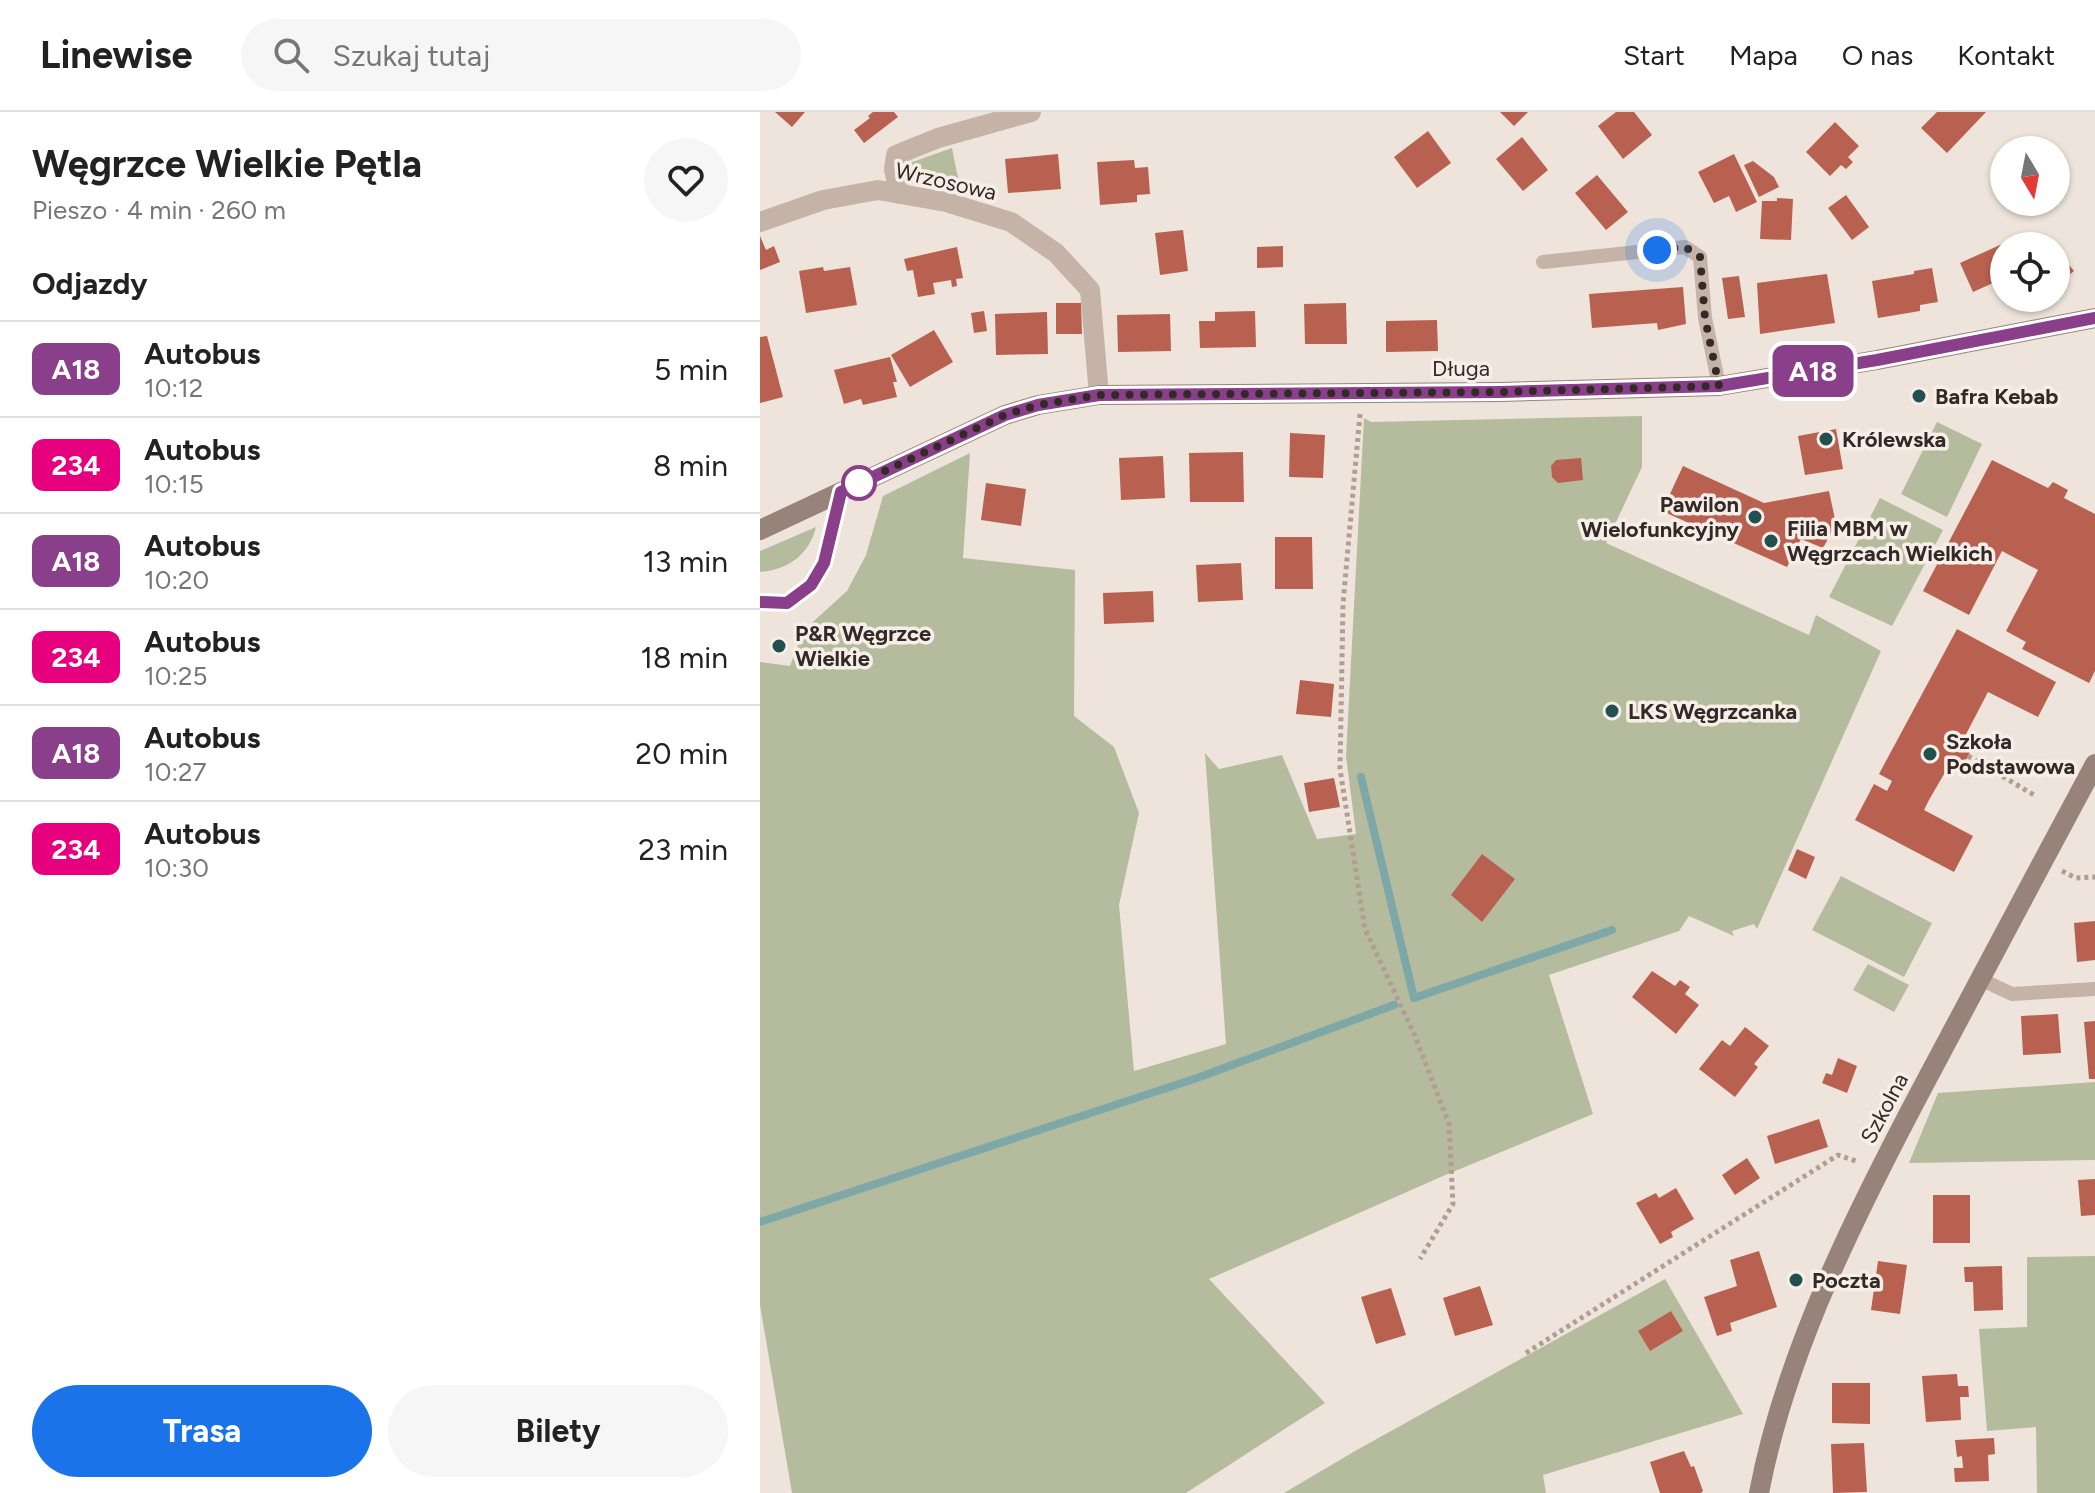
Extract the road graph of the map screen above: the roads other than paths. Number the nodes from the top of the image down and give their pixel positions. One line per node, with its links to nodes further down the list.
1 (1031, 112): 2 (street)
2 (899, 194): 3 (street, Wrzosowa); 7 (street, Wrzosowa)
3 (760, 222)
4 (1543, 262): 6 (lane)
5 (2095, 318): 6 (street, Długa)
6 (1719, 386): 7 (street, Długa)
7 (1099, 395): 8 (street, Długa)
8 (841, 492): 9 (street, Długa); 10 (lane)
9 (760, 530)
10 (760, 602)
11 (2095, 764): 12 (street, Szkolna)
12 (1980, 979): 13 (lane); 14 (street, Szkolna)
13 (2095, 989)
14 (1759, 1493)

